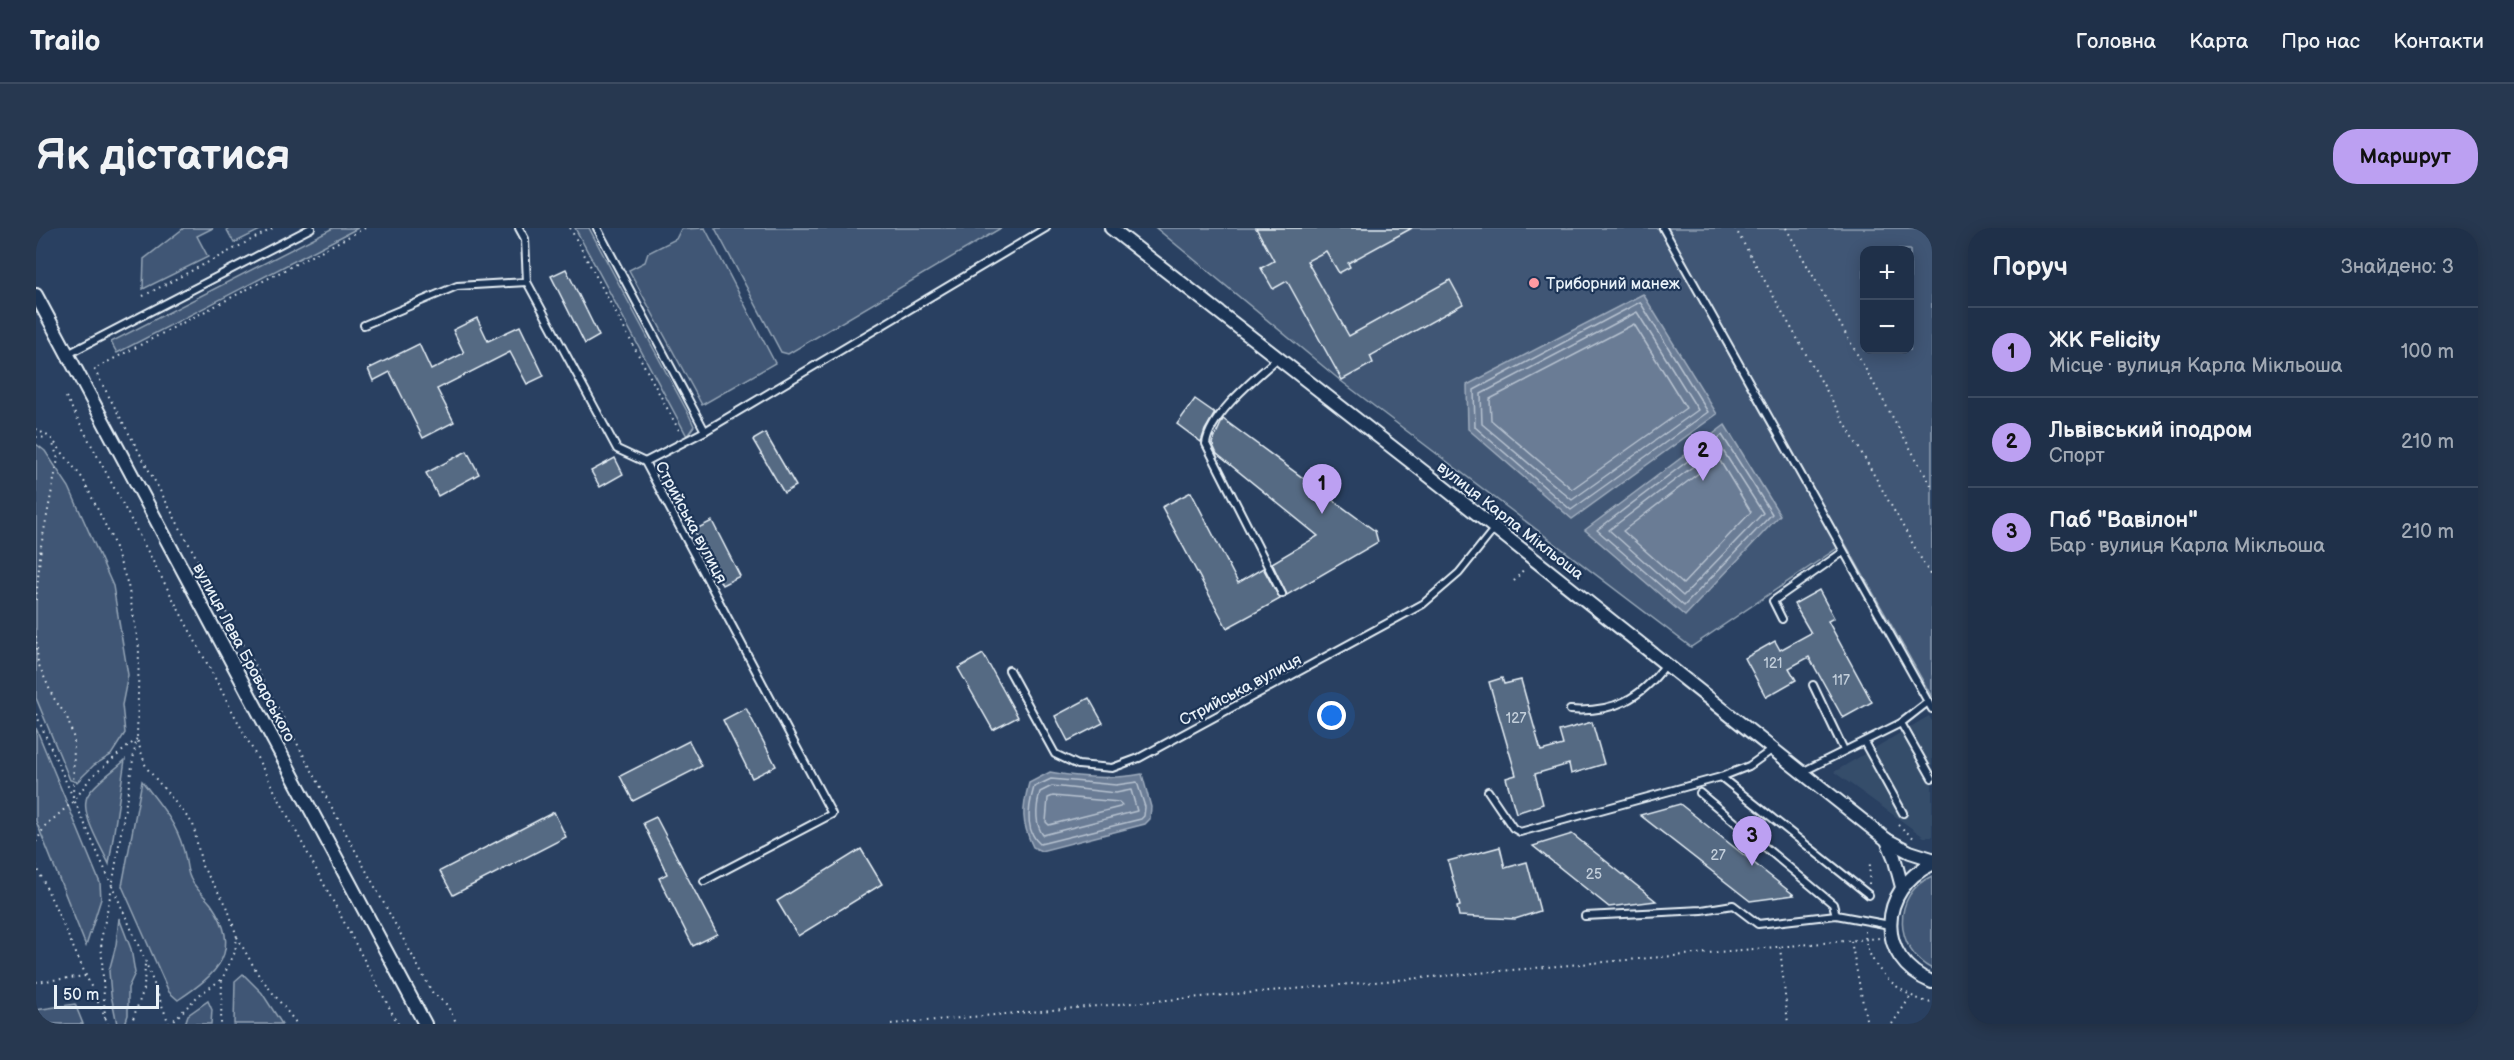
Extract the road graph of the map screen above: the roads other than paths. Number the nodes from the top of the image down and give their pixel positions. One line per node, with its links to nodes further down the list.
1 (311, 228): 10 (lane)
2 (519, 228): 7 (lane)
3 (597, 228): 12 (lane)
4 (1046, 228): 12 (lane, Стрийська вулиця)
5 (1112, 228): 11 (street, вулиця Карла Мікльоша)
6 (1663, 228): 15 (lane)
7 (527, 282): 9 (lane); 13 (lane)
8 (36, 295): 10 (street, вулиця Лева Броварського)
9 (364, 325)
10 (67, 354): 43 (street, вулиця Лева Броварського)
11 (1278, 358): 14 (street, вулиця Карла Мікльоша); 16 (lane)
12 (705, 431): 13 (lane, Стрийська вулиця)
13 (645, 462): 36 (lane, Стрийська вулиця)
14 (1495, 528): 18 (street, вулиця Карла Мікльоша); 19 (lane, Стрийська вулиця)
15 (1843, 552): 17 (lane); 21 (lane)
16 (1282, 594)
17 (1782, 619)
18 (1666, 664): 22 (lane); 25 (street, вулиця Карла Мікльоша)
19 (1009, 670)
20 (1813, 686): 26 (lane)
21 (1930, 706): 23 (lane)
22 (1570, 710)
23 (1901, 723): 24 (lane); 29 (lane)
24 (1864, 742): 26 (lane); 32 (lane)
25 (1773, 749): 27 (street, вулиця Карла Мікльоша); 28 (lane)
26 (1844, 750): 27 (lane)
27 (1801, 772): 33 (street, вулиця Карла Мікльоша)
28 (1721, 777): 30 (lane); 38 (lane)
29 (1932, 778)
30 (1488, 791)
31 (1700, 793): 39 (lane)
32 (1903, 813)
33 (1887, 840): 34 (street, вулиця Карла Мікльоша); 37 (street)
34 (1932, 859)
35 (1932, 864): 37 (street)
36 (704, 881)
37 (1902, 887): 41 (street)
38 (1869, 895)
39 (1836, 915): 40 (lane); 41 (lane)
40 (1585, 916)
41 (1890, 924): 42 (street)
42 (1932, 982)
43 (425, 1024)

